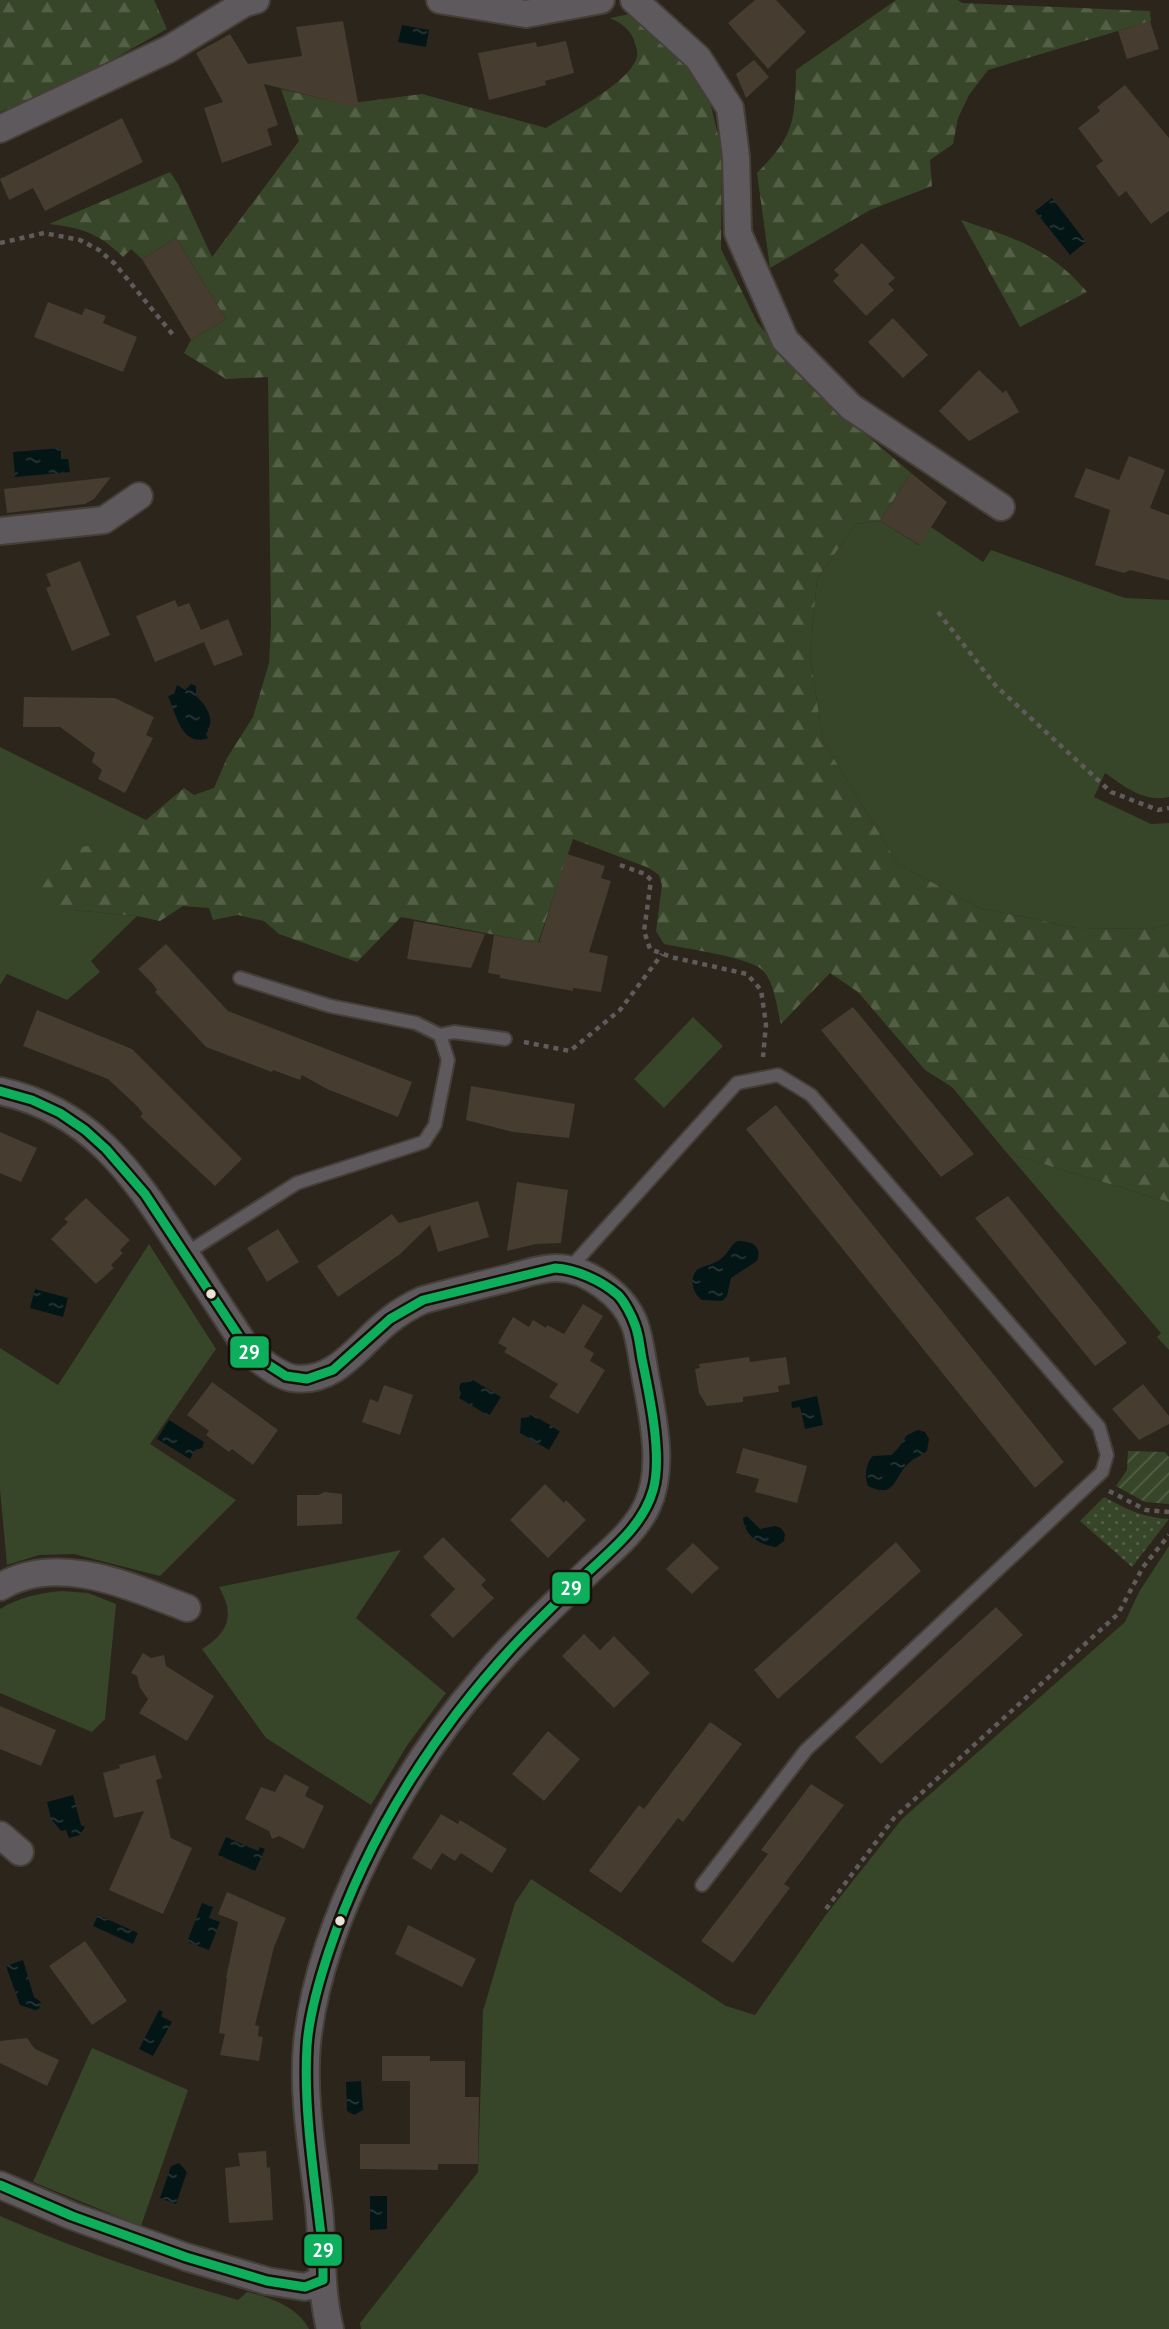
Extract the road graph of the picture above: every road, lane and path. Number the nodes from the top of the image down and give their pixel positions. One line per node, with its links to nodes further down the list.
1 (256, 0): 5 (street)
2 (440, 0): 3 (street)
3 (601, 0)
4 (634, 0): 9 (street)
5 (0, 129)
6 (0, 243): 7 (path)
7 (174, 336)
8 (139, 496): 10 (street)
9 (1001, 507)
10 (0, 531)
11 (938, 612): 12 (path)
12 (1169, 808)
13 (620, 865): 14 (path)
14 (662, 954): 17 (path); 18 (path)
15 (240, 978): 16 (lane)
16 (440, 1035): 17 (lane); 20 (lane)
17 (505, 1039)
18 (761, 1079): 21 (lane); 22 (lane)
19 (0, 1091): 20 (street)
20 (185, 1254): 21 (street)
21 (569, 1269): 32 (street)
22 (1095, 1478): 23 (path); 29 (lane)
23 (1169, 1512)
24 (1169, 1535): 30 (path)
25 (1, 1583): 26 (street)
26 (187, 1608)
27 (0, 1835): 28 (street)
28 (20, 1852)
29 (702, 1885)
30 (826, 1909)
31 (0, 2185): 32 (street)
32 (323, 2280): 33 (street)
33 (330, 2329)

